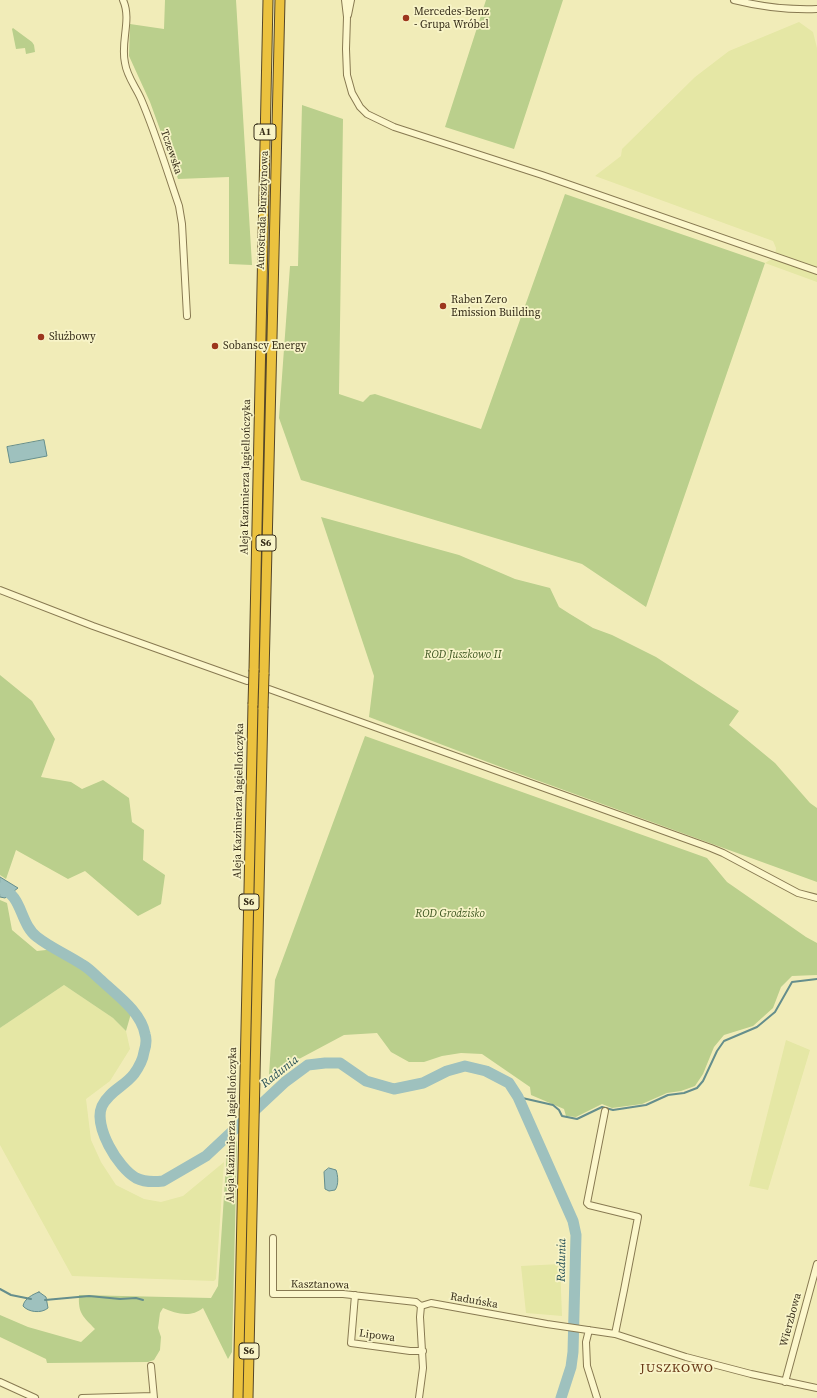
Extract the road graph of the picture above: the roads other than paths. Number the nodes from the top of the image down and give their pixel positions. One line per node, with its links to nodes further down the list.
1 (123, 0): 12 (street, Tczewska)
2 (268, 0): 10 (highway, Autostrada Bursztynowa / A1)
3 (280, 0): 11 (highway, Autostrada Bursztynowa / A1)
4 (345, 0): 8 (street)
5 (351, 0): 8 (street)
6 (734, 0): 7 (street)
7 (817, 9)
8 (347, 17): 9 (street)
9 (817, 271)
10 (262, 276): 21 (highway, Aleja Kazimierza Jagiellończyka / S6, bridge)
11 (273, 276): 21 (highway, Aleja Kazimierza Jagiellończyka / S6, bridge)
12 (186, 316)
13 (0, 590): 14 (street)
14 (247, 681)
15 (269, 689): 16 (street)
16 (817, 898)
17 (605, 1111): 24 (street)
18 (273, 1238): 20 (street, Kasztanowa)
19 (817, 1264): 28 (street, Wierzbowa)
20 (355, 1295): 22 (street, Kasztanowa); 25 (street, Lipowa)
21 (245, 1304): 33 (highway, Aleja Kazimierza Jagiellończyka / S6); 34 (highway, Aleja Kazimierza Jagiellończyka / S6)
22 (421, 1306): 23 (street, Raduńska); 25 (street)
23 (586, 1329): 24 (street, Raduńska); 36 (street)
24 (614, 1334): 28 (street, Raduńska)
25 (423, 1351): 35 (street)
26 (151, 1366): 30 (street)
27 (0, 1382): 31 (street)
28 (785, 1382): 29 (street, Raduńska)
29 (817, 1388)
30 (153, 1397): 32 (street)
31 (35, 1398)
32 (82, 1398)
33 (238, 1398)
34 (248, 1398)
35 (419, 1398)
36 (597, 1398)

